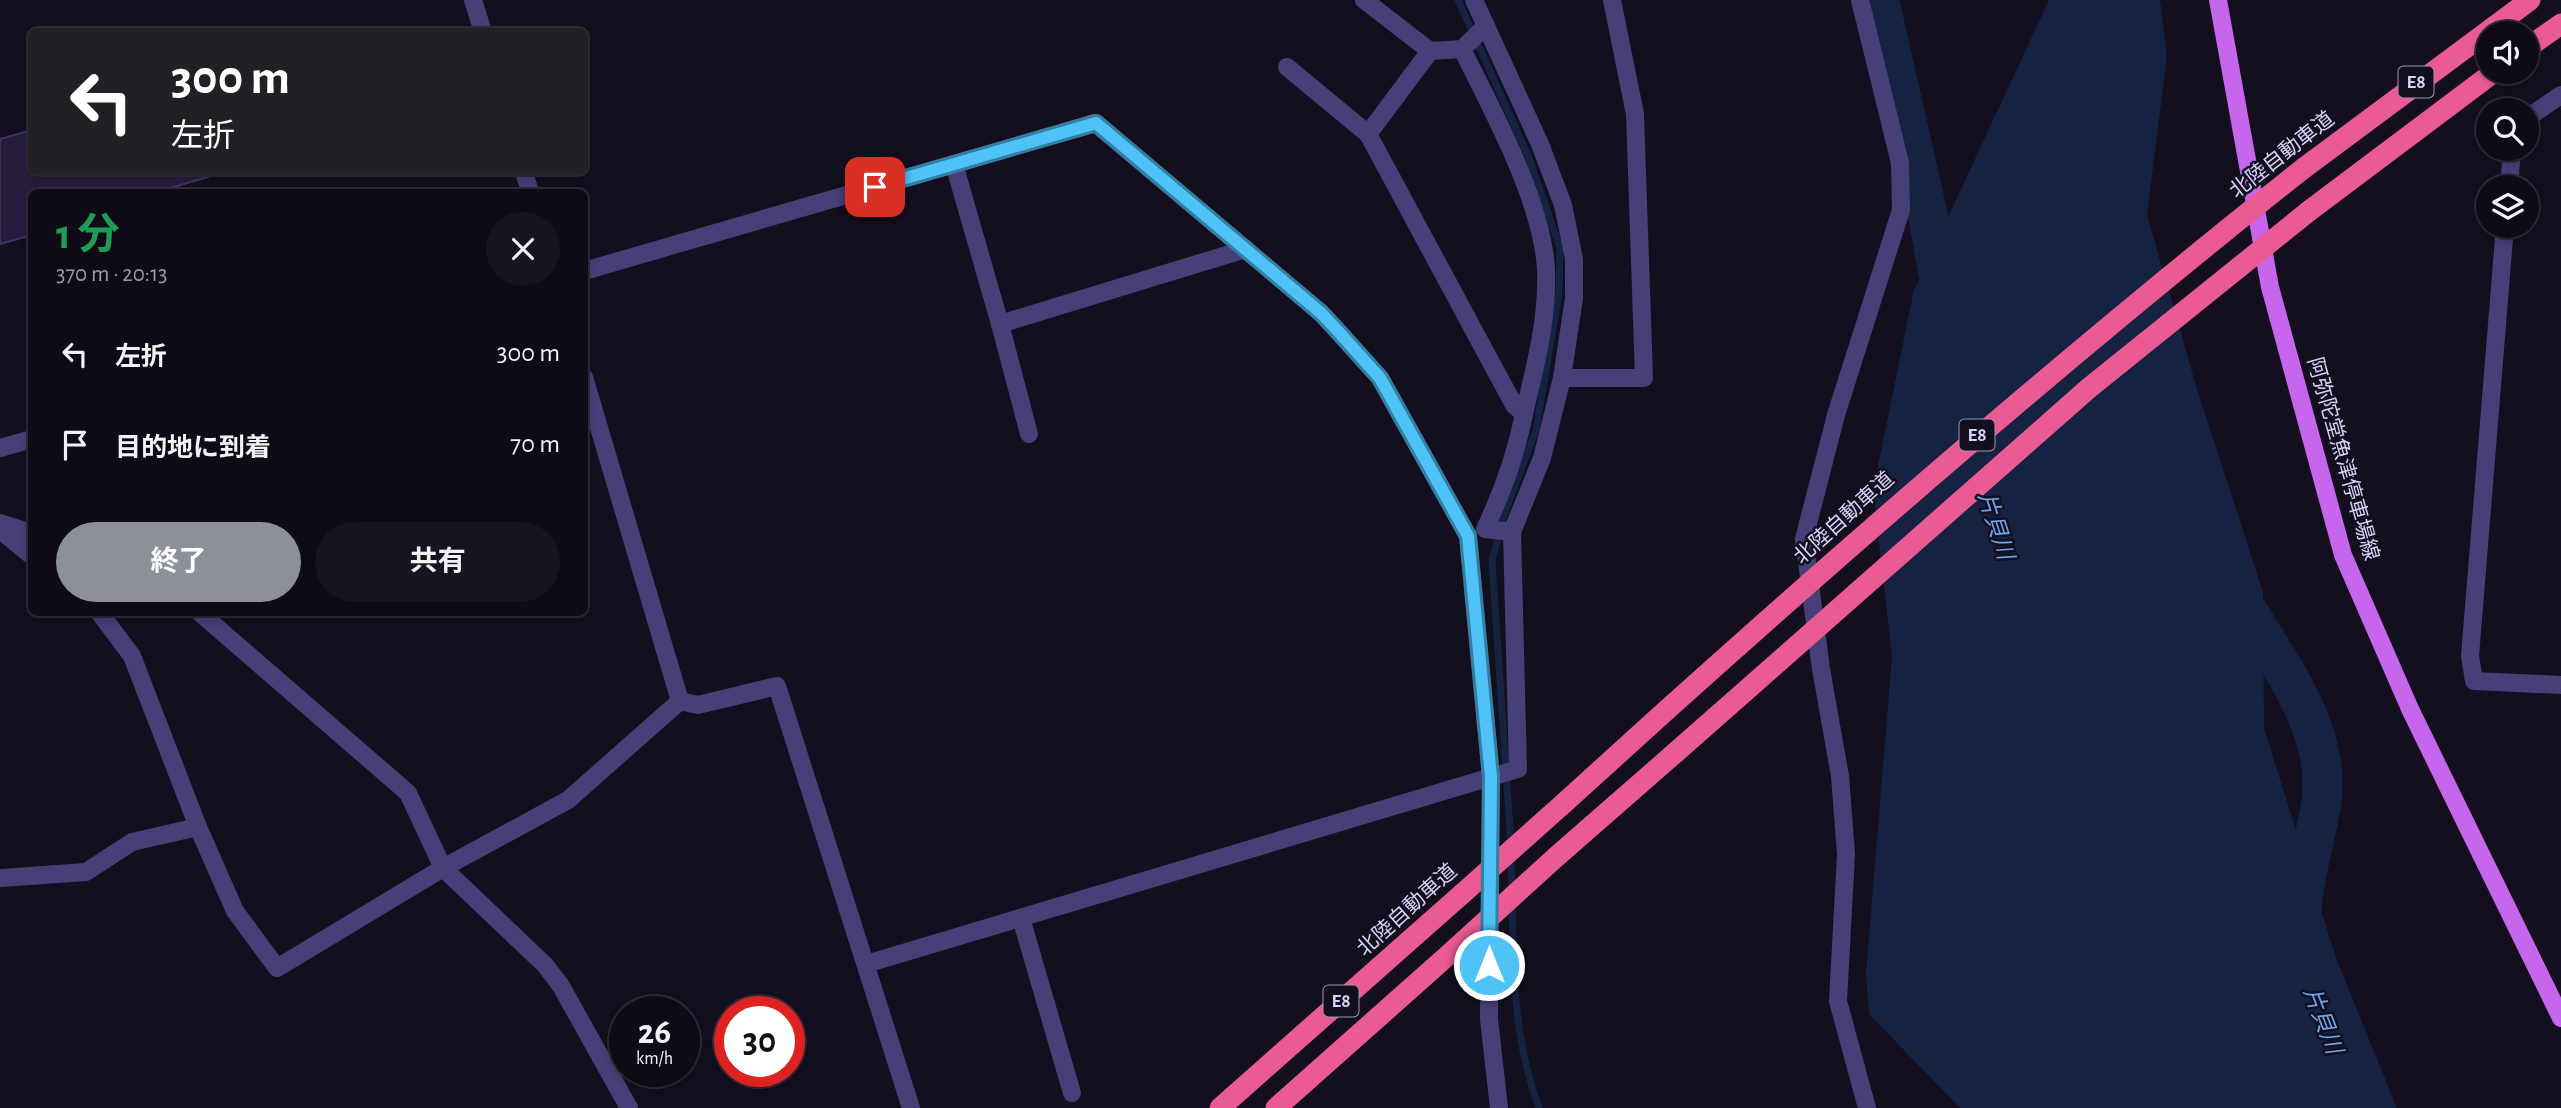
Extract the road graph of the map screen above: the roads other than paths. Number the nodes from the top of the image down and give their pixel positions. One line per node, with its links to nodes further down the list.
1 (473, 0): 10 (street)
2 (1364, 0): 13 (street)
3 (1474, 0): 9 (street)
4 (1612, 0): 24 (street)
5 (1860, 0): 54 (street)
6 (2218, 0): 47 (main road, 阿弥陀堂魚津停車場線)
7 (2530, 0): 51 (highway, 北陸自動車道 / E8, bridge)
8 (2561, 24): 11 (highway)
9 (1486, 26): 12 (street); 24 (street)
10 (482, 28)
11 (2539, 40)
12 (1462, 49): 13 (street); 26 (street)
13 (1430, 51): 18 (street)
14 (1287, 66): 18 (street)
15 (2478, 84): 52 (highway, E8, bridge)
16 (2561, 94): 17 (street)
17 (2539, 110)
18 (1368, 134): 26 (street)
19 (954, 164): 21 (street); 22 (street); 23 (street)
20 (2504, 238): 39 (street)
21 (1246, 249): 23 (street); 35 (street)
22 (588, 270)
23 (1000, 324): 27 (street)
24 (1562, 378): 34 (street)
25 (588, 390): 40 (street)
26 (1524, 414): 31 (street)
27 (1029, 434)
28 (28, 440): 29 (street)
29 (0, 448)
30 (0, 523): 33 (street)
31 (1485, 529): 34 (street); 35 (street)
32 (0, 530): 36 (street)
33 (28, 532)
34 (1512, 532): 41 (street)
35 (1468, 536): 41 (street)
36 (28, 553)
37 (102, 616): 42 (street)
38 (204, 616): 43 (street)
39 (2561, 685)
40 (680, 701): 43 (street); 46 (street)
41 (1491, 777): 45 (street); 53 (street)
42 (198, 827): 43 (street); 44 (street)
43 (443, 868): 49 (street)
44 (1, 878)
45 (1021, 918): 46 (street); 48 (street)
46 (866, 964): 50 (street)
47 (2561, 1018)
48 (1072, 1093)
49 (629, 1108)
50 (911, 1108)
51 (1220, 1108)
52 (1276, 1108)
53 (1499, 1108)
54 (1867, 1108)

